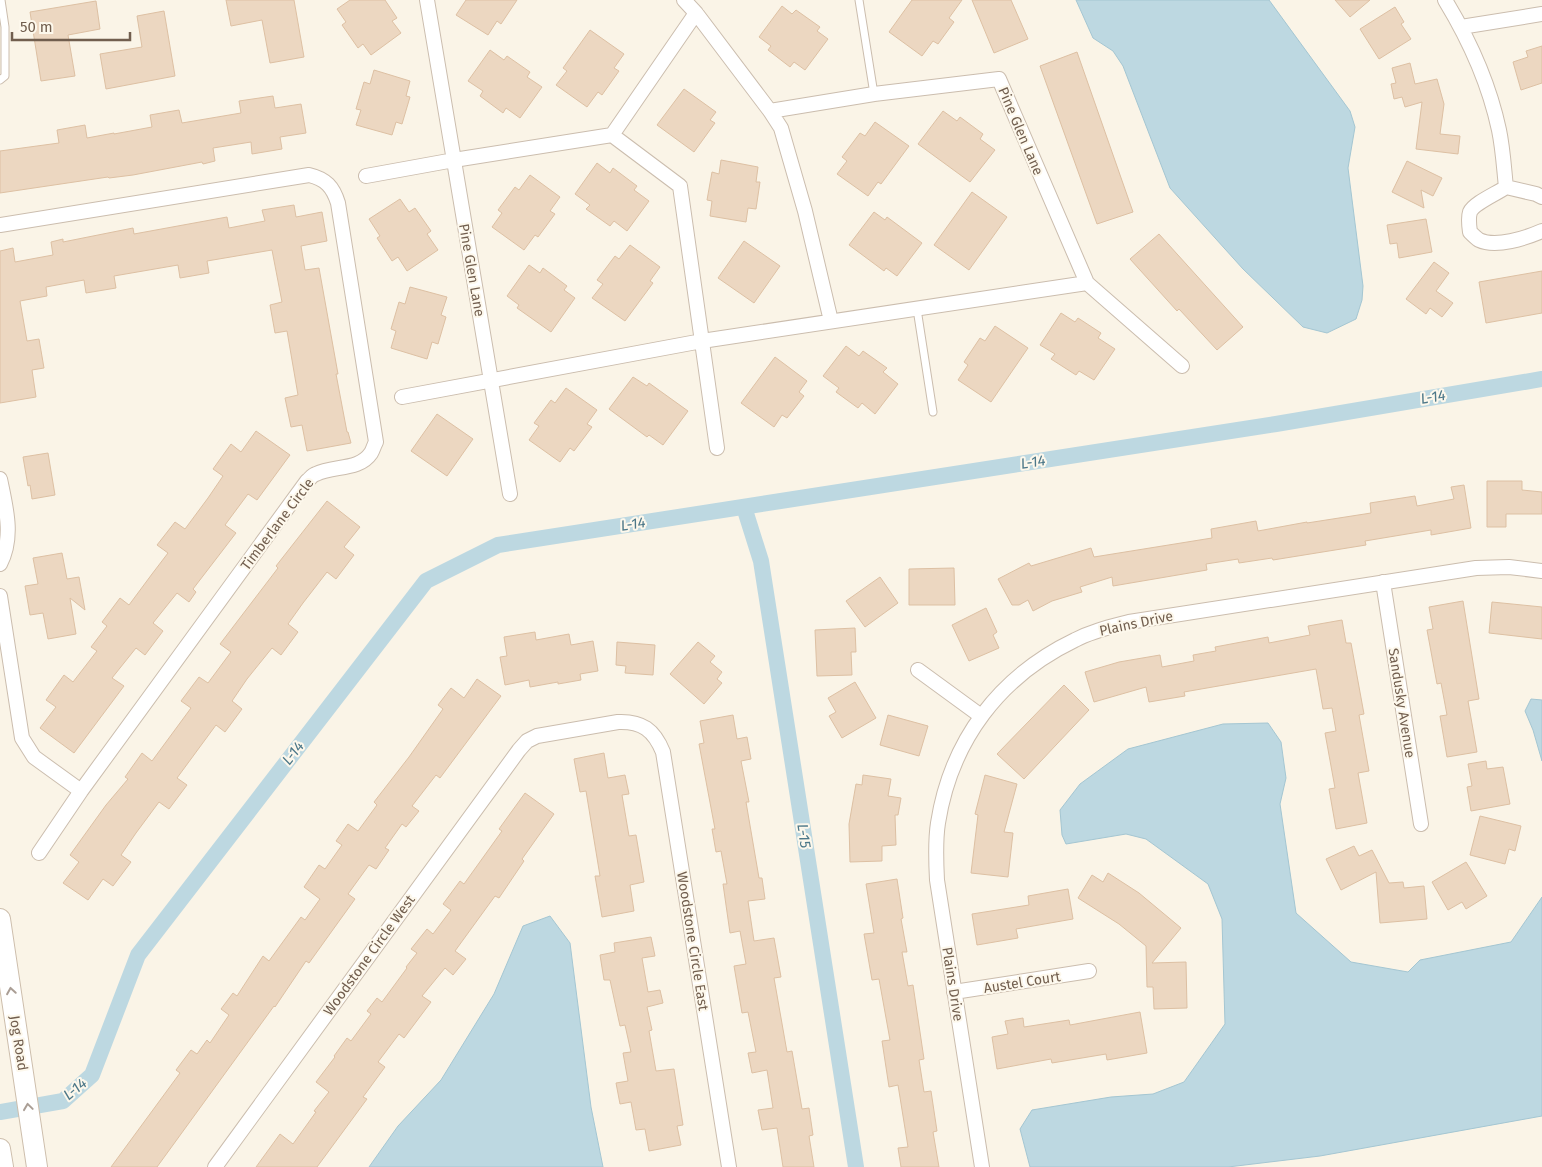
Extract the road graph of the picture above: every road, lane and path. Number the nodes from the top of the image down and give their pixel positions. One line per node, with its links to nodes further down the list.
1 (1, 0): 9 (lane)
2 (427, 0): 13 (street, Pine Glen Lane)
3 (684, 0): 6 (street)
4 (859, 0): 10 (lane)
5 (1445, 0): 8 (street)
6 (696, 13): 11 (street); 12 (street)
7 (1542, 14): 8 (street)
8 (1461, 26): 15 (street)
9 (0, 80)
10 (874, 94): 11 (street, Pine Glen Lane); 19 (street, Pine Glen Lane)
11 (770, 111): 21 (street)
12 (612, 135): 13 (street); 22 (street)
13 (454, 160): 14 (street); 24 (street, Pine Glen Lane)
14 (366, 176)
15 (1506, 188): 16 (street); 18 (street)
16 (1542, 197)
17 (0, 225): 38 (street, Timberlane Circle)
18 (1542, 231)
19 (1087, 283): 20 (street); 23 (street, Pine Glen Lane)
20 (917, 309): 21 (street); 26 (lane)
21 (831, 322): 22 (street)
22 (702, 341): 24 (street); 27 (street)
23 (1182, 366)
24 (491, 380): 25 (street); 29 (street, Pine Glen Lane)
25 (402, 397)
26 (933, 412)
27 (718, 448)
28 (0, 483): 30 (street)
29 (510, 494)
30 (2, 504): 31 (street)
31 (0, 564)
32 (1542, 571): 33 (street, Plains Drive)
33 (1383, 582): 36 (street, Plains Drive); 39 (street, Sandusky Avenue)
34 (0, 596): 38 (street)
35 (918, 670): 36 (street)
36 (981, 716): 43 (street, Plains Drive)
37 (640, 725): 47 (street, Woodstone Circle West); 48 (street, Woodstone Circle East)
38 (81, 791): 40 (street, Timberlane Circle)
39 (1421, 824)
40 (39, 853)
41 (0, 919): 46 (main road, Jog Road, one-way to 41)
42 (1089, 971): 43 (street, Austel Court)
43 (954, 992): 49 (street, Plains Drive)
44 (0, 1149): 45 (main road)
45 (3, 1167)
46 (37, 1167)
47 (215, 1167)
48 (729, 1167)
49 (982, 1167)

